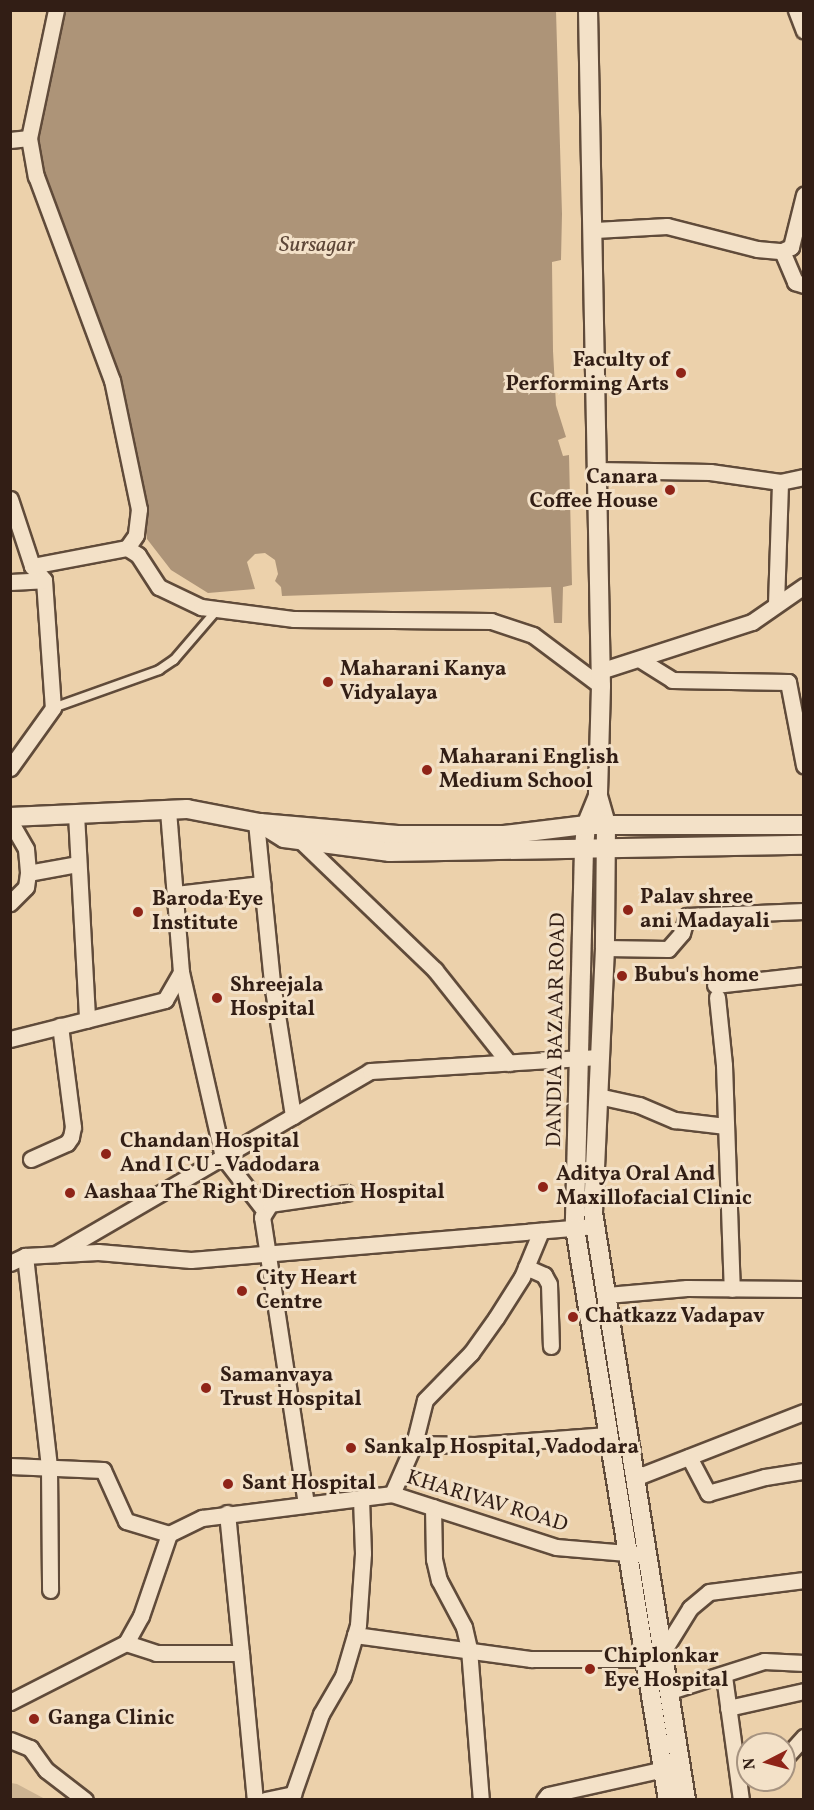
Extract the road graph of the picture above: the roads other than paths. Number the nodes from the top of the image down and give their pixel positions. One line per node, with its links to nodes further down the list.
1 (56, 10): 5 (street)
2 (588, 10): 8 (street)
3 (796, 10): 4 (street)
4 (804, 31)
5 (29, 138): 6 (street); 15 (street)
6 (10, 141)
7 (804, 195): 9 (street)
8 (595, 230): 9 (street); 11 (street)
9 (782, 251): 10 (street)
10 (804, 285)
11 (597, 470): 13 (street); 23 (street)
12 (804, 477): 13 (street)
13 (780, 482): 20 (street)
14 (10, 499): 16 (street)
15 (127, 548): 16 (street); 21 (street)
16 (32, 566): 17 (street)
17 (44, 580): 18 (street); 25 (street)
18 (10, 582)
19 (804, 586): 20 (street)
20 (776, 604): 22 (street)
21 (217, 610): 23 (street); 25 (lane)
22 (639, 659): 23 (street); 24 (street)
23 (601, 678): 28 (street)
24 (798, 697): 26 (street)
25 (53, 708): 27 (street)
26 (804, 765)
27 (10, 768)
28 (598, 796): 33 (street, DANDIA BAZAAR ROAD); 34 (street, DANDIA BAZAAR ROAD)
29 (168, 810): 30 (street); 32 (street); 43 (street)
30 (75, 814): 31 (street); 40 (street)
31 (10, 819): 41 (street)
32 (258, 823): 36 (street); 42 (street)
33 (606, 824): 34 (street); 35 (street); 38 (street, DANDIA BAZAAR ROAD)
34 (586, 825): 36 (street); 39 (street, DANDIA BAZAAR ROAD)
35 (804, 825)
36 (302, 833): 39 (street); 54 (street)
37 (804, 845): 38 (street)
38 (605, 848): 39 (street); 46 (street, DANDIA BAZAAR ROAD)
39 (584, 849): 53 (street, DANDIA BAZAAR ROAD)
40 (78, 864): 41 (street); 49 (street)
41 (28, 873): 44 (street)
42 (261, 884): 43 (street); 56 (street)
43 (175, 894): 47 (street)
44 (10, 903)
45 (804, 910): 46 (street)
46 (605, 948): 52 (street, DANDIA BAZAAR ROAD)
47 (181, 972): 49 (street); 58 (street)
48 (804, 975): 57 (street)
49 (87, 1020): 50 (street)
50 (60, 1026): 51 (street); 59 (street)
51 (10, 1039)
52 (600, 1057): 53 (street); 55 (street, DANDIA BAZAAR ROAD)
53 (577, 1059): 54 (street); 63 (street, DANDIA BAZAAR ROAD)
54 (509, 1063): 56 (street)
55 (598, 1096): 57 (street); 62 (street, DANDIA BAZAAR ROAD)
56 (293, 1116): 58 (street)
57 (726, 1126): 70 (street)
58 (223, 1157): 61 (street); 65 (street)
59 (31, 1160)
60 (346, 1193): 61 (street)
61 (264, 1210): 66 (street)
62 (596, 1226): 63 (street); 72 (street, DANDIA BAZAAR ROAD)
63 (576, 1228): 64 (street); 75 (street, DANDIA BAZAAR ROAD)
64 (541, 1231): 66 (street); 69 (street)
65 (56, 1254): 66 (street); 67 (street)
66 (270, 1254): 84 (street)
67 (25, 1256): 68 (street); 79 (street)
68 (10, 1263)
69 (526, 1267): 73 (street); 76 (street)
70 (732, 1288): 71 (street); 72 (street)
71 (804, 1289)
72 (607, 1295): 81 (street, DANDIA BAZAAR ROAD)
73 (551, 1346)
74 (804, 1412): 77 (street)
75 (608, 1435): 76 (street); 89 (street, DANDIA BAZAAR ROAD)
76 (414, 1444): 82 (street)
77 (688, 1457): 80 (street); 81 (street)
78 (10, 1466): 79 (street)
79 (49, 1468): 87 (street); 91 (street)
80 (804, 1471)
81 (637, 1477): 88 (street, DANDIA BAZAAR ROAD)
82 (392, 1494): 83 (street, KHARIVAV ROAD); 85 (street, KHARIVAV ROAD)
83 (361, 1498): 84 (street, KHARIVAV ROAD); 92 (street)
84 (306, 1504): 86 (street, KHARIVAV ROAD)
85 (433, 1507): 89 (street, KHARIVAV ROAD); 94 (street)
86 (227, 1513): 87 (street, KHARIVAV ROAD); 95 (street)
87 (169, 1534): 93 (street)
88 (650, 1553): 89 (street, KHARIVAV ROAD); 96 (street, DANDIA BAZAAR ROAD)
89 (628, 1554): 97 (street, DANDIA BAZAAR ROAD)
90 (804, 1580): 96 (street)
91 (50, 1590)
92 (355, 1635): 94 (street); 109 (street)
93 (126, 1643): 95 (street); 102 (street)
94 (469, 1649): 97 (street); 110 (street)
95 (241, 1653): 108 (street)
96 (665, 1654): 97 (street); 100 (street, DANDIA BAZAAR ROAD)
97 (646, 1659): 106 (street, DANDIA BAZAAR ROAD)
98 (804, 1663): 99 (street)
99 (724, 1676): 100 (street); 103 (street)
100 (670, 1691): 113 (street, DANDIA BAZAAR ROAD)
101 (804, 1691): 103 (street)
102 (10, 1702)
103 (728, 1708): 105 (street)
104 (10, 1740): 107 (street)
105 (736, 1741)
106 (664, 1769): 111 (street); 112 (street, DANDIA BAZAAR ROAD)
107 (86, 1800)
108 (255, 1800)
109 (265, 1800)
110 (481, 1800)
111 (544, 1800)
112 (668, 1800)
113 (686, 1800)

